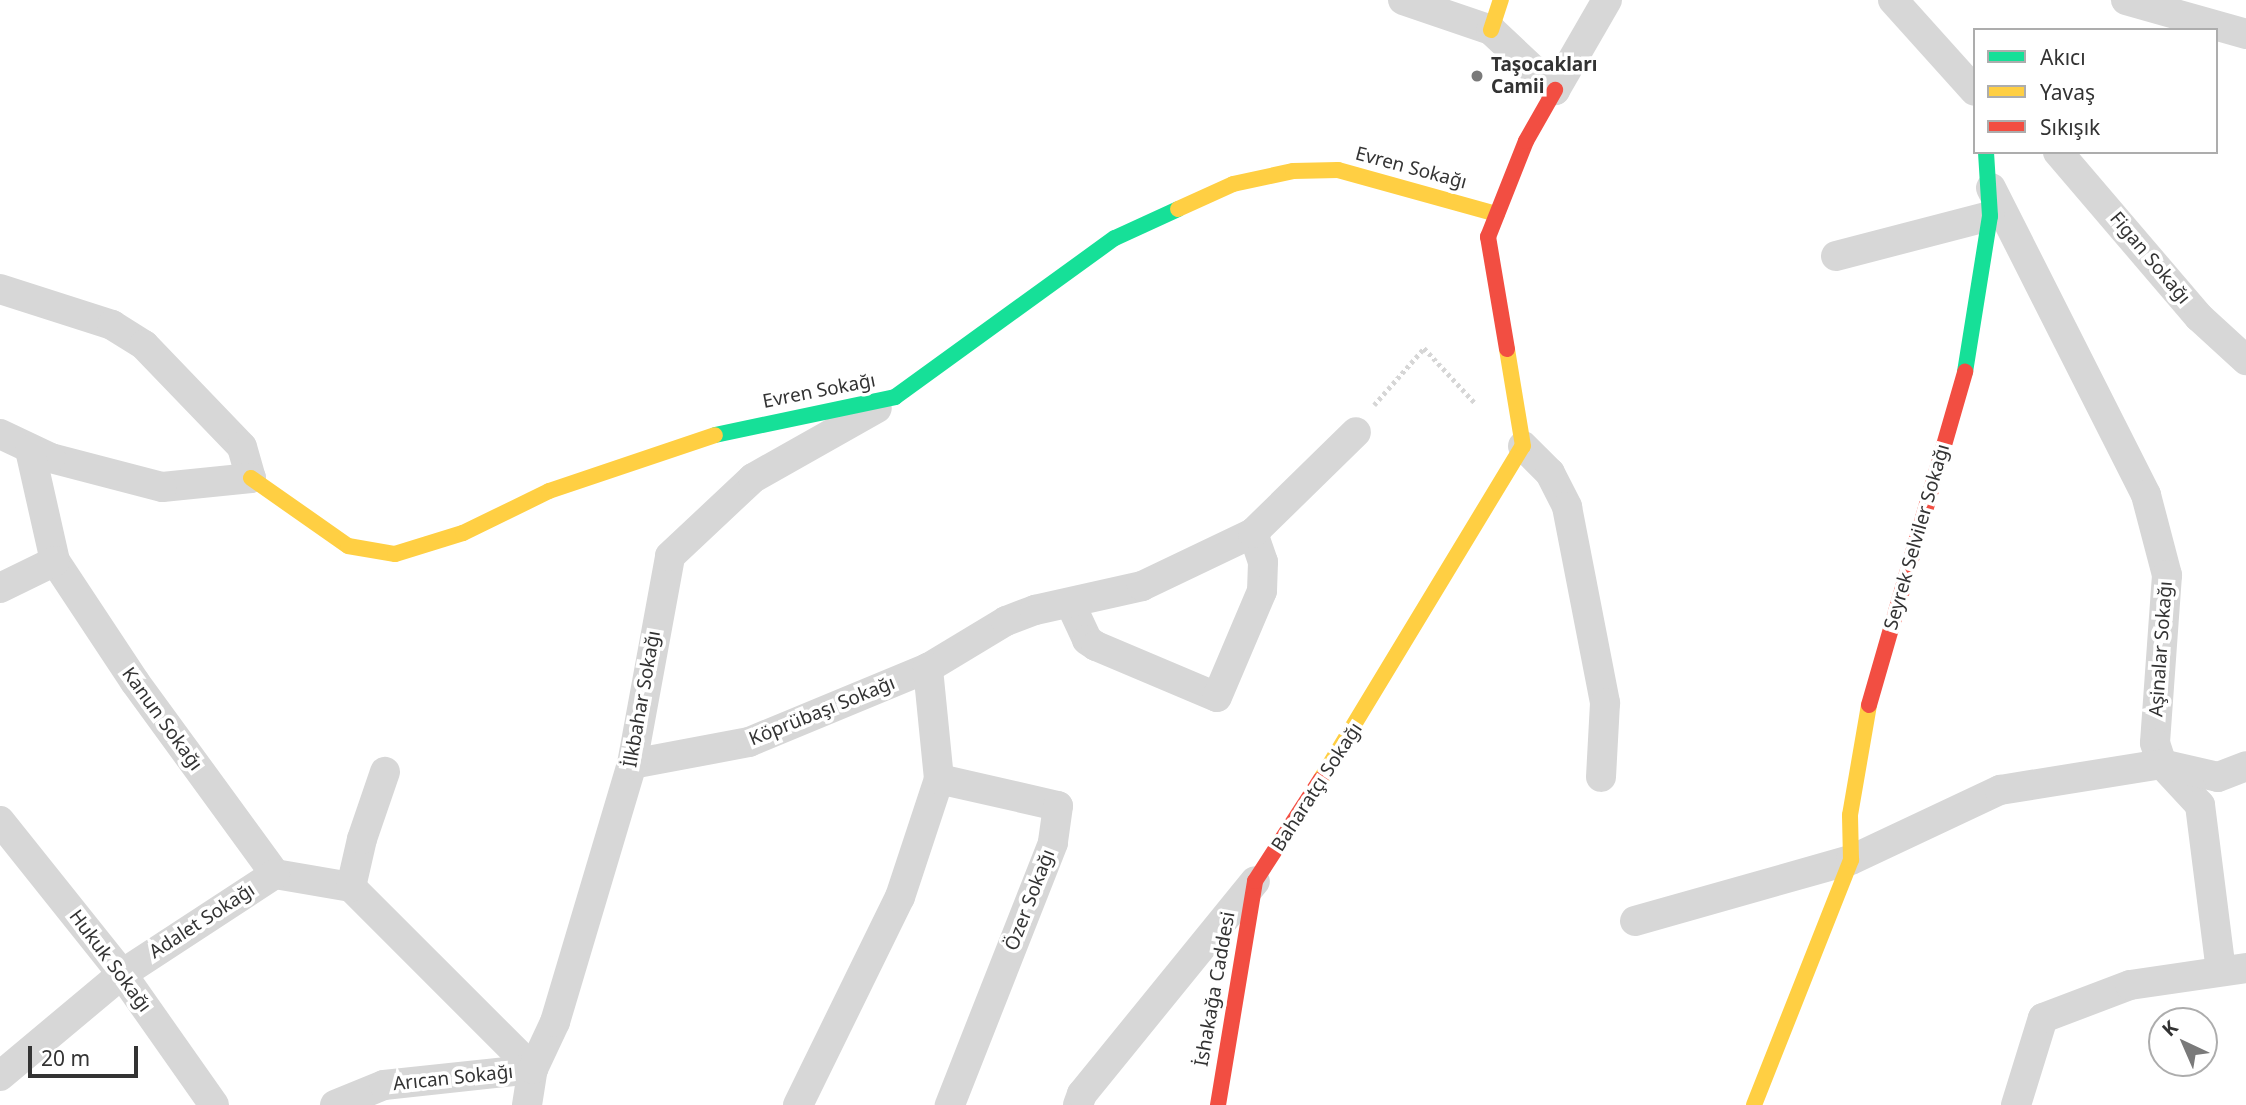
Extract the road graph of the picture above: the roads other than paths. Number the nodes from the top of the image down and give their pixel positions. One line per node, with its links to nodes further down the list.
1 (1403, 0): 6 (street)
2 (1501, 0): 6 (street)
3 (1607, 0): 9 (street)
4 (1892, 0): 8 (street)
5 (2126, 0): 7 (street)
6 (1491, 30): 9 (street)
7 (2246, 34)
8 (1973, 89)
9 (1555, 90): 13 (street)
10 (1986, 154): 12 (street, Seyrek Selviler Sokağı)
11 (2060, 154): 17 (street, Figan Sokağı)
12 (1988, 183): 14 (street, Seyrek Selviler Sokağı); 30 (street, Aşinalar Sokağı)
13 (1497, 214): 18 (street, Evren Sokağı); 21 (street)
14 (1990, 216): 15 (street); 36 (street, Seyrek Selviler Sokağı)
15 (1836, 256)
16 (0, 289): 23 (street)
17 (2246, 360)
18 (895, 397): 23 (street, Evren Sokağı); 29 (street, İlkbahar Sokağı)
19 (1356, 432): 24 (street, Köprübaşı Sokağı)
20 (0, 435): 22 (street)
21 (1523, 446): 33 (street); 38 (street, Baharatçı Sokağı)
22 (30, 450): 23 (street); 25 (street)
23 (251, 478)
24 (1253, 533): 27 (street, Köprübaşı Sokağı); 27 (street)
25 (55, 561): 26 (street); 37 (street, Kanun Sokağı)
26 (0, 588)
27 (1071, 605): 28 (street, Köprübaşı Sokağı)
28 (928, 668): 29 (street, Köprübaşı Sokağı); 34 (street)
29 (632, 764): 43 (street, İlkbahar Sokağı)
30 (2162, 764): 31 (street); 36 (street); 41 (street)
31 (2246, 766)
32 (385, 772): 39 (street)
33 (1601, 777)
34 (939, 779): 48 (street); 49 (street, Özer Sokağı)
35 (0, 821): 42 (street, Hukuk Sokağı)
36 (1851, 860): 40 (street); 52 (street, Seyrek Selviler Sokağı)
37 (275, 874): 39 (street); 42 (street, Adalet Sokağı)
38 (1255, 881): 50 (street, Baharatçı Sokağı); 51 (street, İshakağa Caddesi)
39 (351, 887): 43 (street)
40 (1635, 921)
41 (2233, 969): 53 (street)
42 (122, 974): 44 (street, Adalet Sokağı); 45 (street, Hukuk Sokağı)
43 (533, 1069): 46 (street, Arıcan Sokağı); 47 (street, İlkbahar Sokağı)
44 (0, 1076)
45 (214, 1105)
46 (335, 1105)
47 (527, 1105)
48 (798, 1105)
49 (950, 1105)
50 (1078, 1105)
51 (1217, 1105)
52 (1754, 1105)
53 (2016, 1105)

